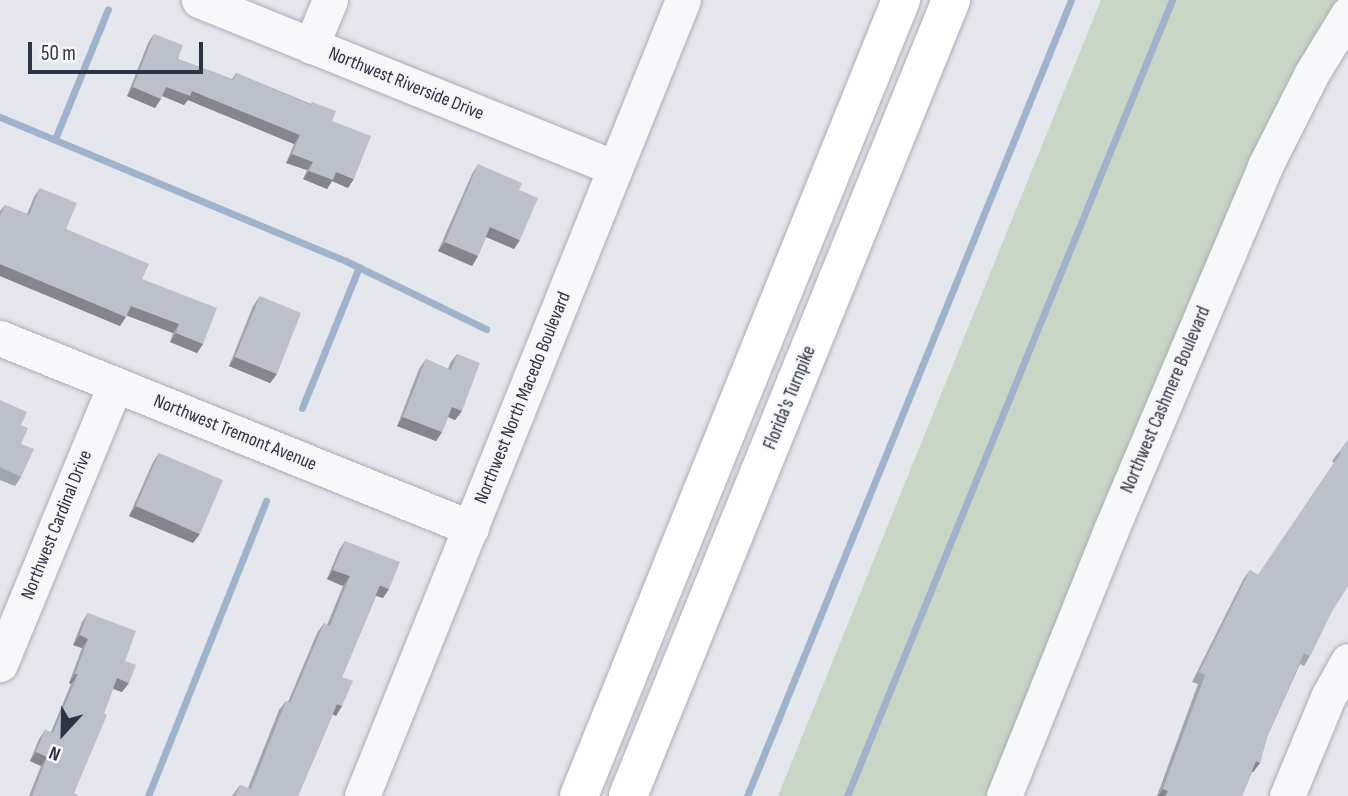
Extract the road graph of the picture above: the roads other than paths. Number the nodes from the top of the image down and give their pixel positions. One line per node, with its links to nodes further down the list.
1 (199, 0): 7 (street, Northwest Riverside Drive)
2 (330, 0): 7 (street)
3 (683, 0): 8 (street, Northwest North Macedo Boulevard)
4 (901, 0): 15 (highway)
5 (951, 0): 16 (highway, Florida's Turnpike)
6 (1348, 14): 17 (street, Northwest Cashmere Boulevard)
7 (312, 46): 8 (street, Northwest Riverside Drive)
8 (614, 168): 11 (street, Northwest North Macedo Boulevard)
9 (0, 338): 10 (street, Northwest Tremont Avenue)
10 (115, 385): 11 (street, Northwest Tremont Avenue); 13 (street, Northwest Cardinal Drive)
11 (471, 528): 14 (street, Northwest North Macedo Boulevard)
12 (1348, 661): 18 (street)
13 (0, 664)
14 (362, 796)
15 (579, 796)
16 (628, 796)
17 (1004, 796)
18 (1287, 796)

